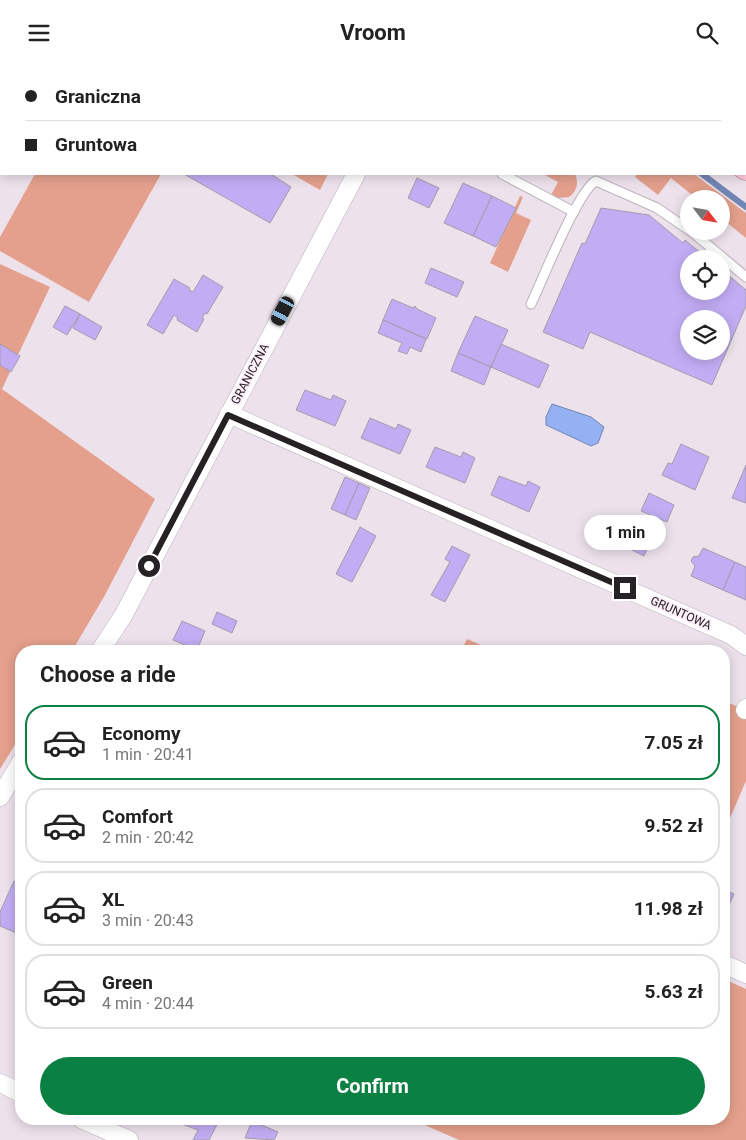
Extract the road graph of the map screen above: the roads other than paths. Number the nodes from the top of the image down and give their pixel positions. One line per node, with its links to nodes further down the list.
1 (355, 175): 9 (street, GRANICZNA)
2 (504, 175): 4 (lane)
3 (594, 178): 4 (lane); 5 (lane)
4 (574, 213): 8 (lane)
5 (680, 223)
6 (702, 240): 7 (lane)
7 (746, 277)
8 (532, 304)
9 (228, 415): 10 (street, GRANICZNA); 11 (street, GRUNTOWA)
10 (104, 645)
11 (746, 646)
12 (15, 772): 13 (street)
13 (0, 797)
14 (730, 967): 15 (street)
15 (746, 974)
16 (0, 1083): 17 (street)
17 (15, 1090)
18 (94, 1125): 19 (street)
19 (128, 1140)

